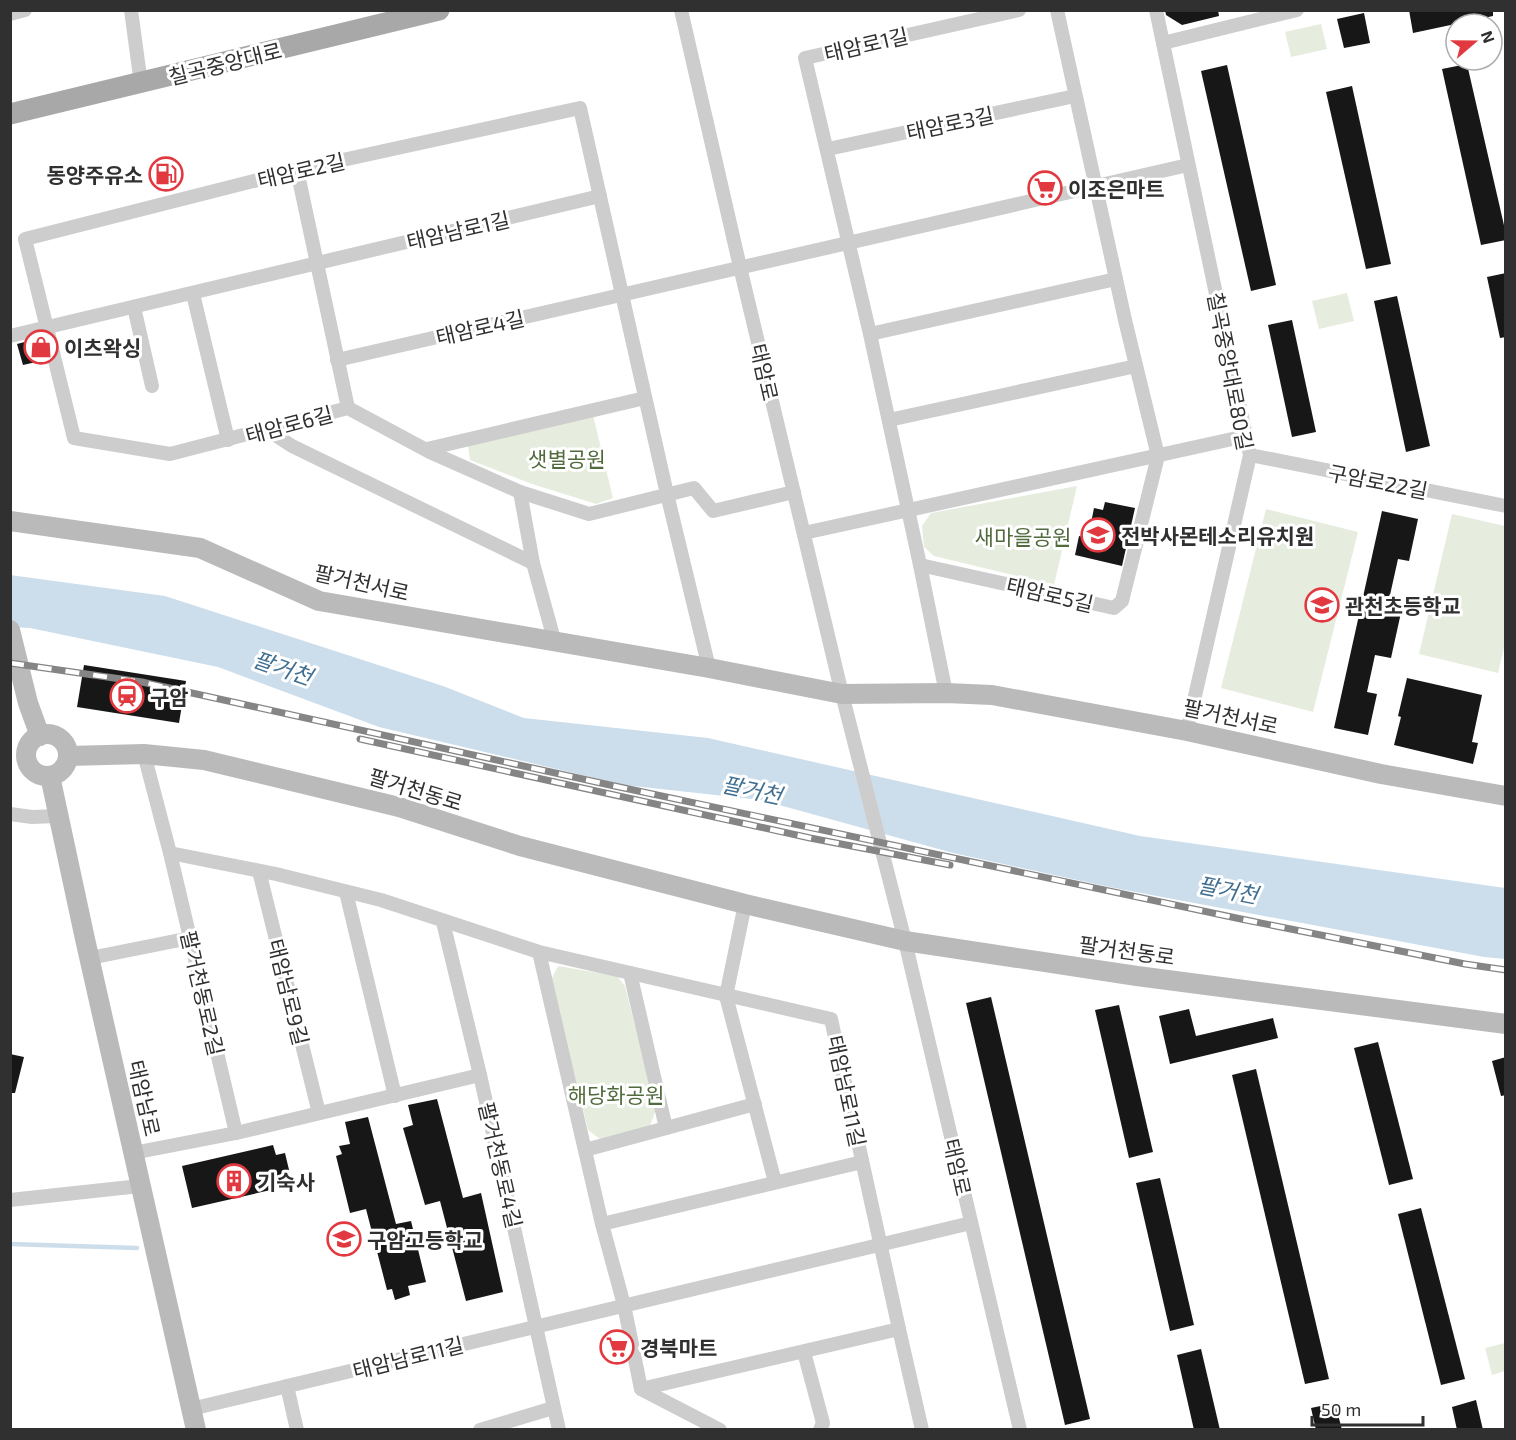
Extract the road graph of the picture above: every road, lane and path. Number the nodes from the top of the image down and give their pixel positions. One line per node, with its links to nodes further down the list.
1 (25, 10): 9 (street)
2 (131, 10): 11 (street)
3 (439, 10): 11 (main road, 칠곡중앙대로)
4 (681, 10): 21 (street, 태암로)
5 (1018, 10): 14 (street, 태암로1길)
6 (1057, 10): 12 (street)
7 (1156, 10): 10 (street, 칠곡중앙대로80길)
8 (1297, 10): 10 (street)
9 (10, 14)
10 (1163, 43): 15 (street, 칠곡중앙대로80길)
11 (141, 84): 13 (main road, 칠곡중앙대로)
12 (1075, 96): 14 (street, 태암로3길); 17 (street)
13 (10, 114)
14 (828, 149): 19 (street)
15 (1188, 165): 17 (street); 36 (street, 칠곡중앙대로80길)
16 (297, 170): 18 (street, 태암로2길); 20 (street); 26 (street, 태암로2길)
17 (1095, 187): 19 (street); 22 (street)
18 (600, 196): 20 (street, 태암남로1길); 24 (street)
19 (849, 243): 21 (street); 27 (street)
20 (316, 264): 23 (street, 태암남로1길); 29 (street)
21 (740, 267): 24 (street, 태암로4길); 42 (street, 태암로)
22 (1116, 279): 27 (street); 30 (street, 태암로5길)
23 (193, 294): 25 (street, 태암남로1길); 37 (street)
24 (622, 294): 29 (street, 태암로4길); 32 (street)
25 (134, 307): 26 (street, 태암남로1길); 31 (street)
26 (48, 328): 28 (street, 태암남로1길); 37 (street, 태암로6길)
27 (870, 334): 34 (street)
28 (10, 336)
29 (337, 360): 33 (street)
30 (1136, 366): 34 (street); 40 (street, 태암로5길)
31 (152, 386)
32 (645, 398): 38 (street); 43 (street)
33 (348, 408): 35 (street, 태암로6길); 38 (street, 태암로6길)
34 (889, 420): 45 (street)
35 (266, 429): 37 (street, 태암로6길); 48 (street)
36 (1246, 436): 39 (street, 칠곡중앙대로80길); 40 (street)
37 (228, 440)
38 (427, 449): 41 (street, 태암로6길)
39 (1250, 455): 44 (street, 구암로22길); 55 (street, 칠곡중앙대로80길)
40 (1158, 456): 45 (street); 49 (street, 태암로5길)
41 (520, 492): 43 (street, 태암로6길); 48 (street)
42 (794, 492): 43 (street, 태암로6길); 47 (street, 태암로)
43 (667, 494): 52 (street)
44 (1506, 506)
45 (909, 509): 47 (street); 49 (street)
46 (10, 521): 51 (main road, 팔거천서로)
47 (804, 533): 54 (street, 태암로)
48 (533, 563): 51 (street)
49 (920, 565): 53 (street)
50 (10, 630): 56 (main road)
51 (555, 643): 52 (main road, 팔거천서로)
52 (710, 668): 54 (main road, 팔거천서로)
53 (946, 693): 54 (main road, 팔거천서로); 55 (main road, 팔거천서로)
54 (842, 694): 69 (street, 태암로)
55 (1187, 731): 60 (main road, 팔거천서로)
56 (40, 736): 58 (main road); 59 (main road)
57 (144, 754): 58 (main road, 팔거천동로); 63 (street, 팔거천동로2길); 66 (main road, 팔거천동로)
58 (68, 756): 59 (main road)
59 (50, 776): 62 (main road, 태암남로)
60 (1506, 796)
61 (10, 814): 62 (street)
62 (57, 816): 71 (main road, 태암남로)
63 (170, 853): 64 (street); 68 (street, 팔거천동로2길)
64 (260, 871): 65 (street); 78 (street, 태암남로9길)
65 (346, 892): 67 (street); 76 (street)
66 (745, 904): 69 (main road, 팔거천동로); 73 (street)
67 (443, 922): 70 (street); 75 (street, 팔거천동로4길)
68 (190, 938): 71 (street); 80 (street, 팔거천동로2길)
69 (906, 941): 74 (main road, 팔거천동로); 87 (street, 태암로)
70 (539, 952): 72 (street); 81 (street)
71 (90, 958): 82 (main road, 태암남로)
72 (630, 973): 73 (street); 79 (street)
73 (726, 996): 77 (street); 83 (street, 태암남로11길)
74 (1506, 1024)
75 (480, 1075): 76 (street); 91 (street, 팔거천동로4길)
76 (395, 1096): 78 (street)
77 (755, 1104): 79 (street); 84 (street)
78 (319, 1113): 80 (street)
79 (666, 1128): 81 (street)
80 (236, 1133): 82 (street)
81 (585, 1150): 88 (street)
82 (133, 1153): 85 (main road, 태암남로)
83 (862, 1162): 84 (street, 태암남로11길); 89 (street, 태암남로11길)
84 (775, 1182): 88 (street, 태암남로11길)
85 (140, 1186): 86 (street); 97 (main road, 태암남로)
86 (10, 1200)
87 (971, 1223): 89 (street, 태암남로11길); 105 (street, 태암로)
88 (603, 1224): 90 (street)
89 (879, 1245): 90 (street, 태암남로11길); 92 (street, 태암남로11길)
90 (624, 1305): 91 (street, 태암남로11길); 95 (street)
91 (537, 1326): 94 (street, 태암남로11길); 96 (street, 팔거천동로4길)
92 (899, 1329): 93 (street); 104 (street)
93 (804, 1352): 95 (street); 103 (street)
94 (287, 1386): 97 (street, 태암남로11길); 99 (street)
95 (641, 1389): 102 (street)
96 (553, 1408): 100 (street); 101 (street, 팔거천동로4길)
97 (191, 1409): 98 (main road, 태암남로)
98 (196, 1430)
99 (297, 1430)
100 (480, 1430)
101 (559, 1430)
102 (720, 1430)
103 (820, 1430)
104 (922, 1430)
105 (1020, 1430)

